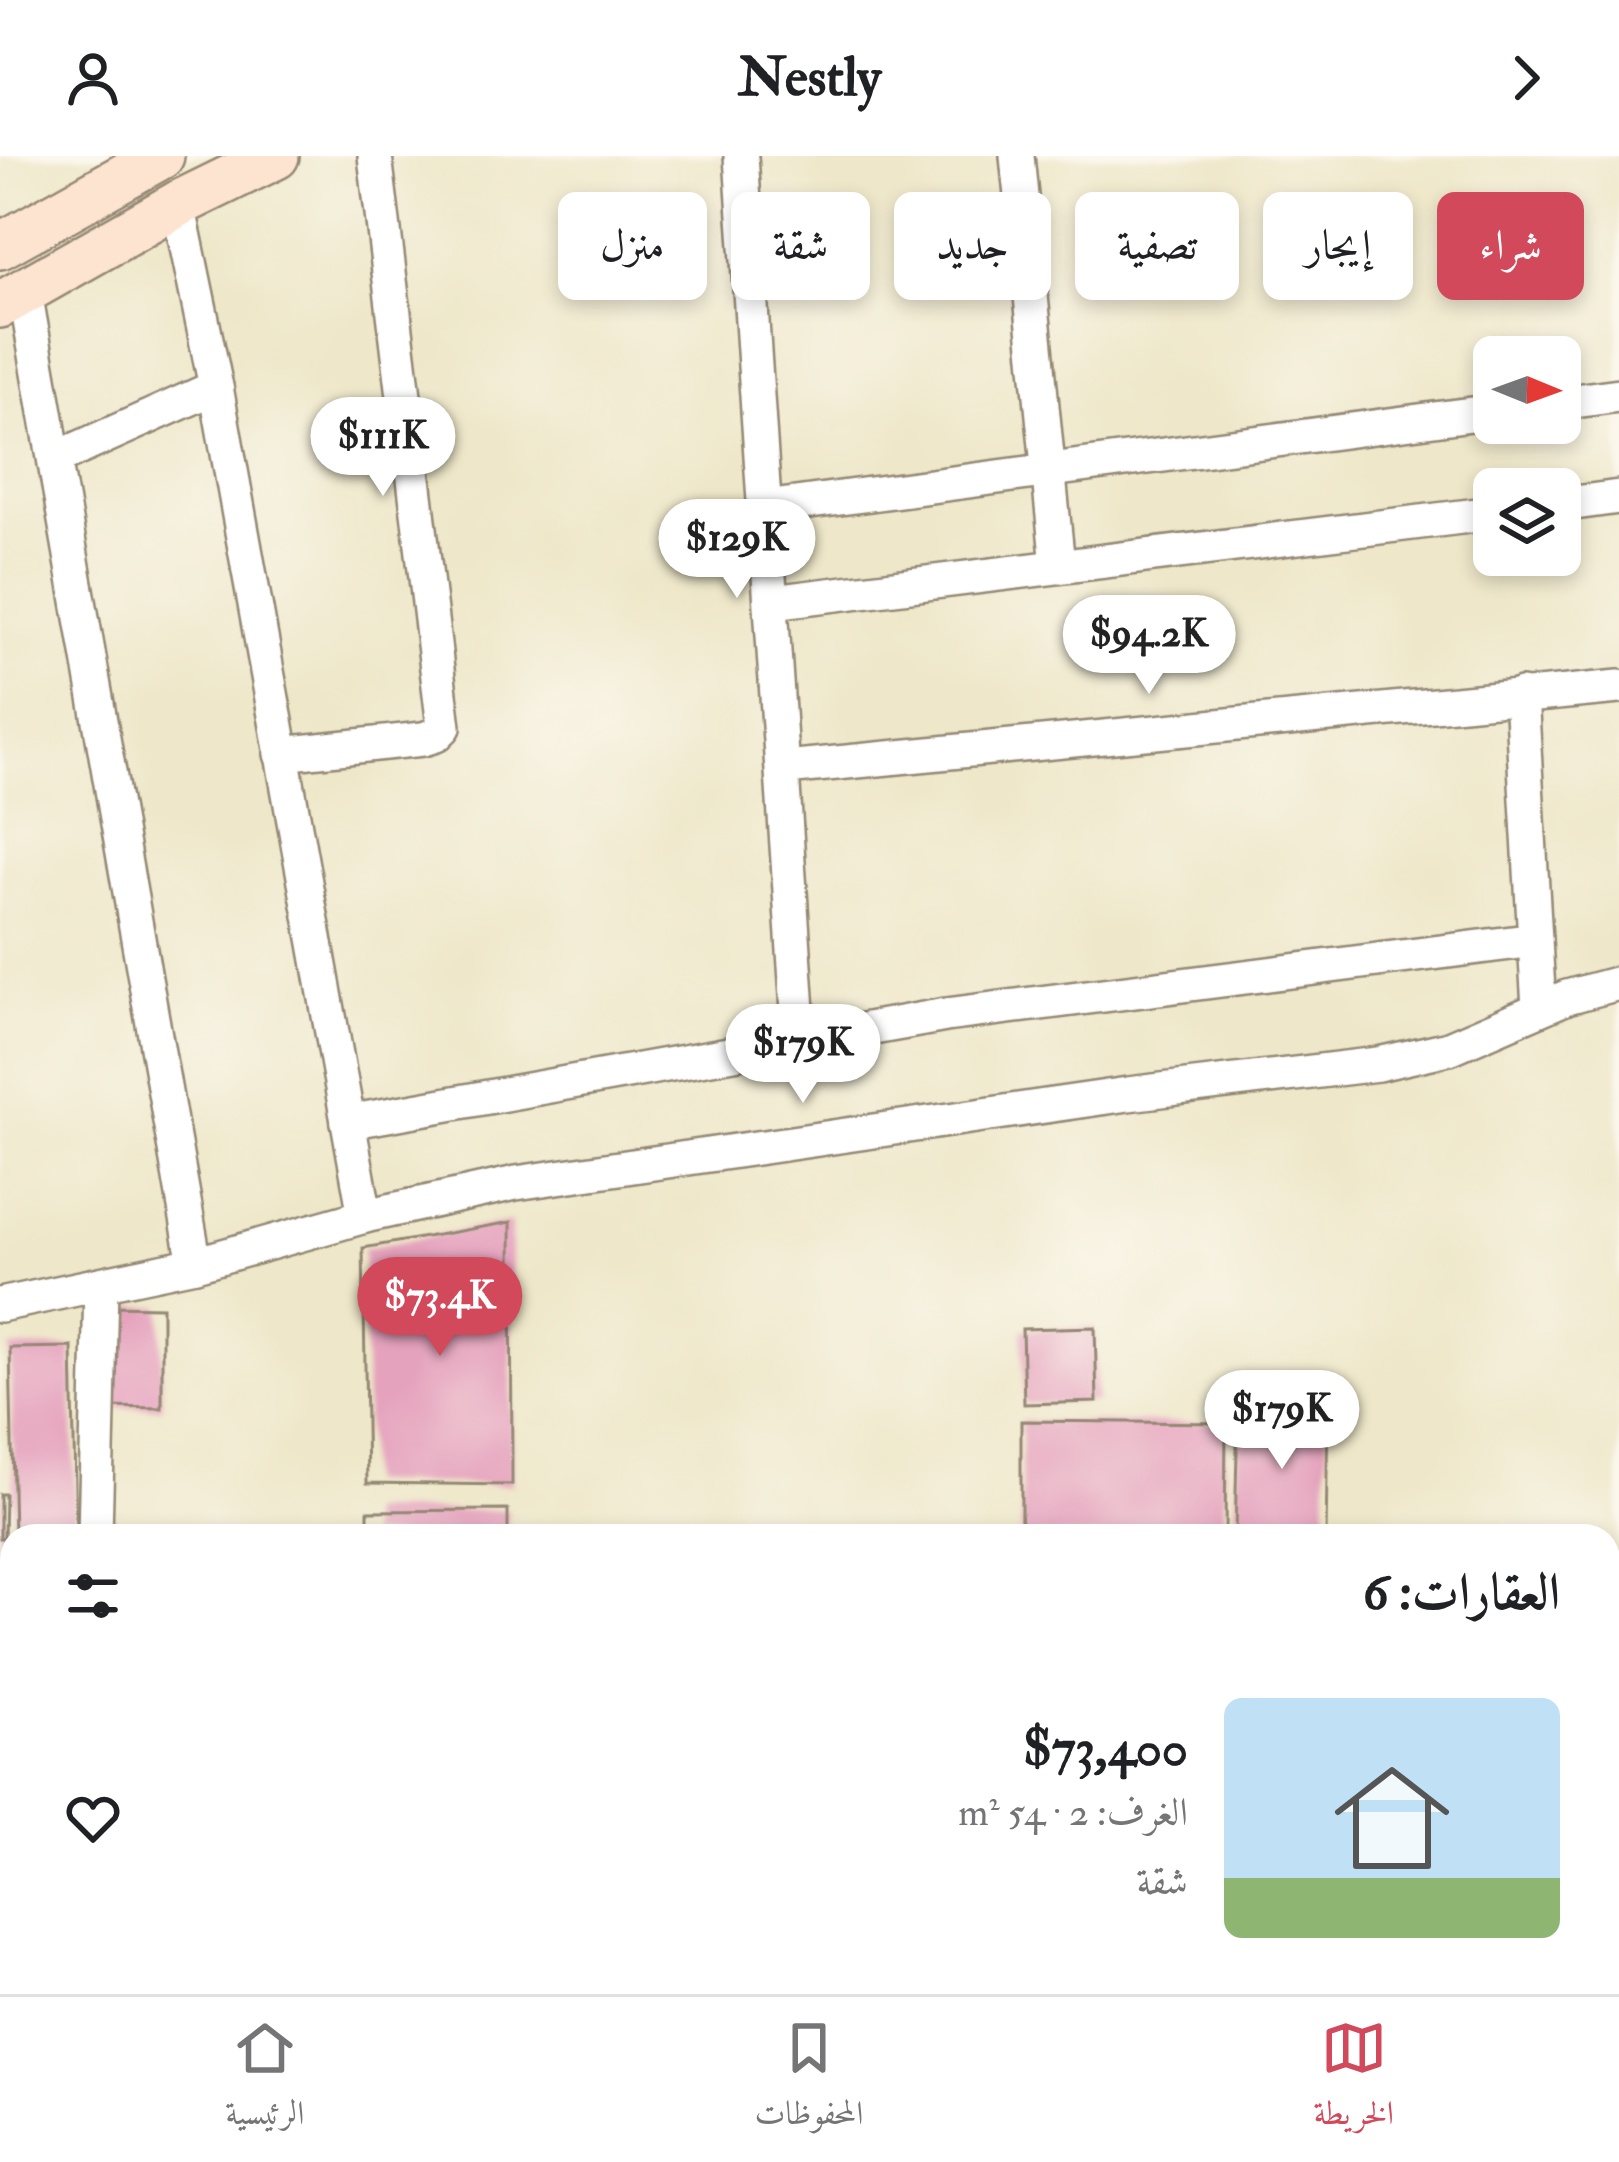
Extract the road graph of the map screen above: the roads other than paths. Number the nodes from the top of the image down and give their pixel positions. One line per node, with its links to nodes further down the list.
1 (161, 156): 7 (main road)
2 (276, 156): 6 (main road)
3 (375, 156): 23 (street)
4 (741, 156): 17 (street)
5 (1017, 156): 14 (street)
6 (178, 204): 8 (main road); 9 (street)
7 (0, 246)
8 (13, 298): 13 (street)
9 (216, 387): 13 (street); 23 (street)
10 (1619, 395): 11 (street)
11 (1581, 400)
12 (1473, 414): 14 (street)
13 (55, 459): 31 (street)
14 (1050, 469): 17 (street); 19 (street)
15 (1619, 497): 16 (street)
16 (1581, 502)
17 (765, 508): 20 (street)
18 (1473, 516): 19 (street)
19 (1058, 566): 20 (street)
20 (772, 602): 24 (street)
21 (1619, 687): 22 (street)
22 (1521, 695): 24 (street); 25 (street)
23 (281, 754): 29 (street)
24 (784, 768): 28 (street)
25 (1535, 940): 27 (street); 28 (street)
26 (1619, 983): 27 (street)
27 (1539, 1008): 30 (street)
28 (800, 1041): 29 (street)
29 (348, 1122): 30 (street)
30 (365, 1216): 31 (street)
31 (196, 1264): 32 (street)
32 (100, 1285): 33 (street); 34 (street)
33 (0, 1305)
34 (95, 1524)

